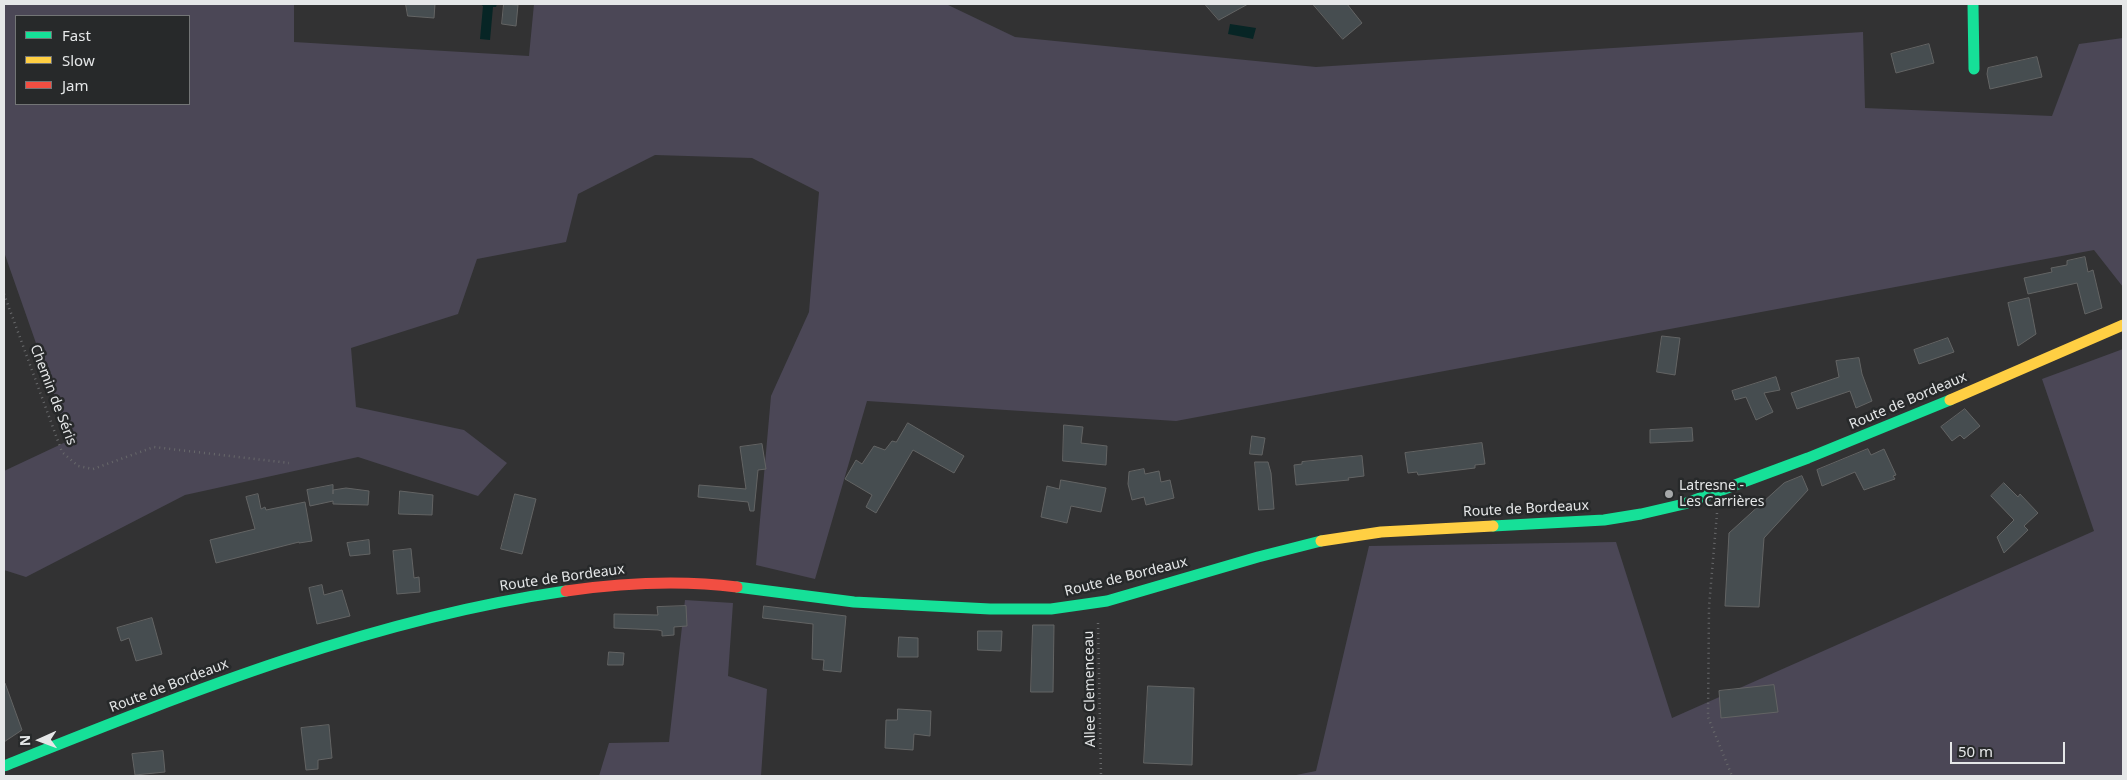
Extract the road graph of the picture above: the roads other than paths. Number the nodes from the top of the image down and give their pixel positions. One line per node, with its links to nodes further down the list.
1 (1973, 4): 2 (street)
2 (1974, 69)
3 (2123, 325): 4 (street, Route de Bordeaux)
4 (4, 766)

